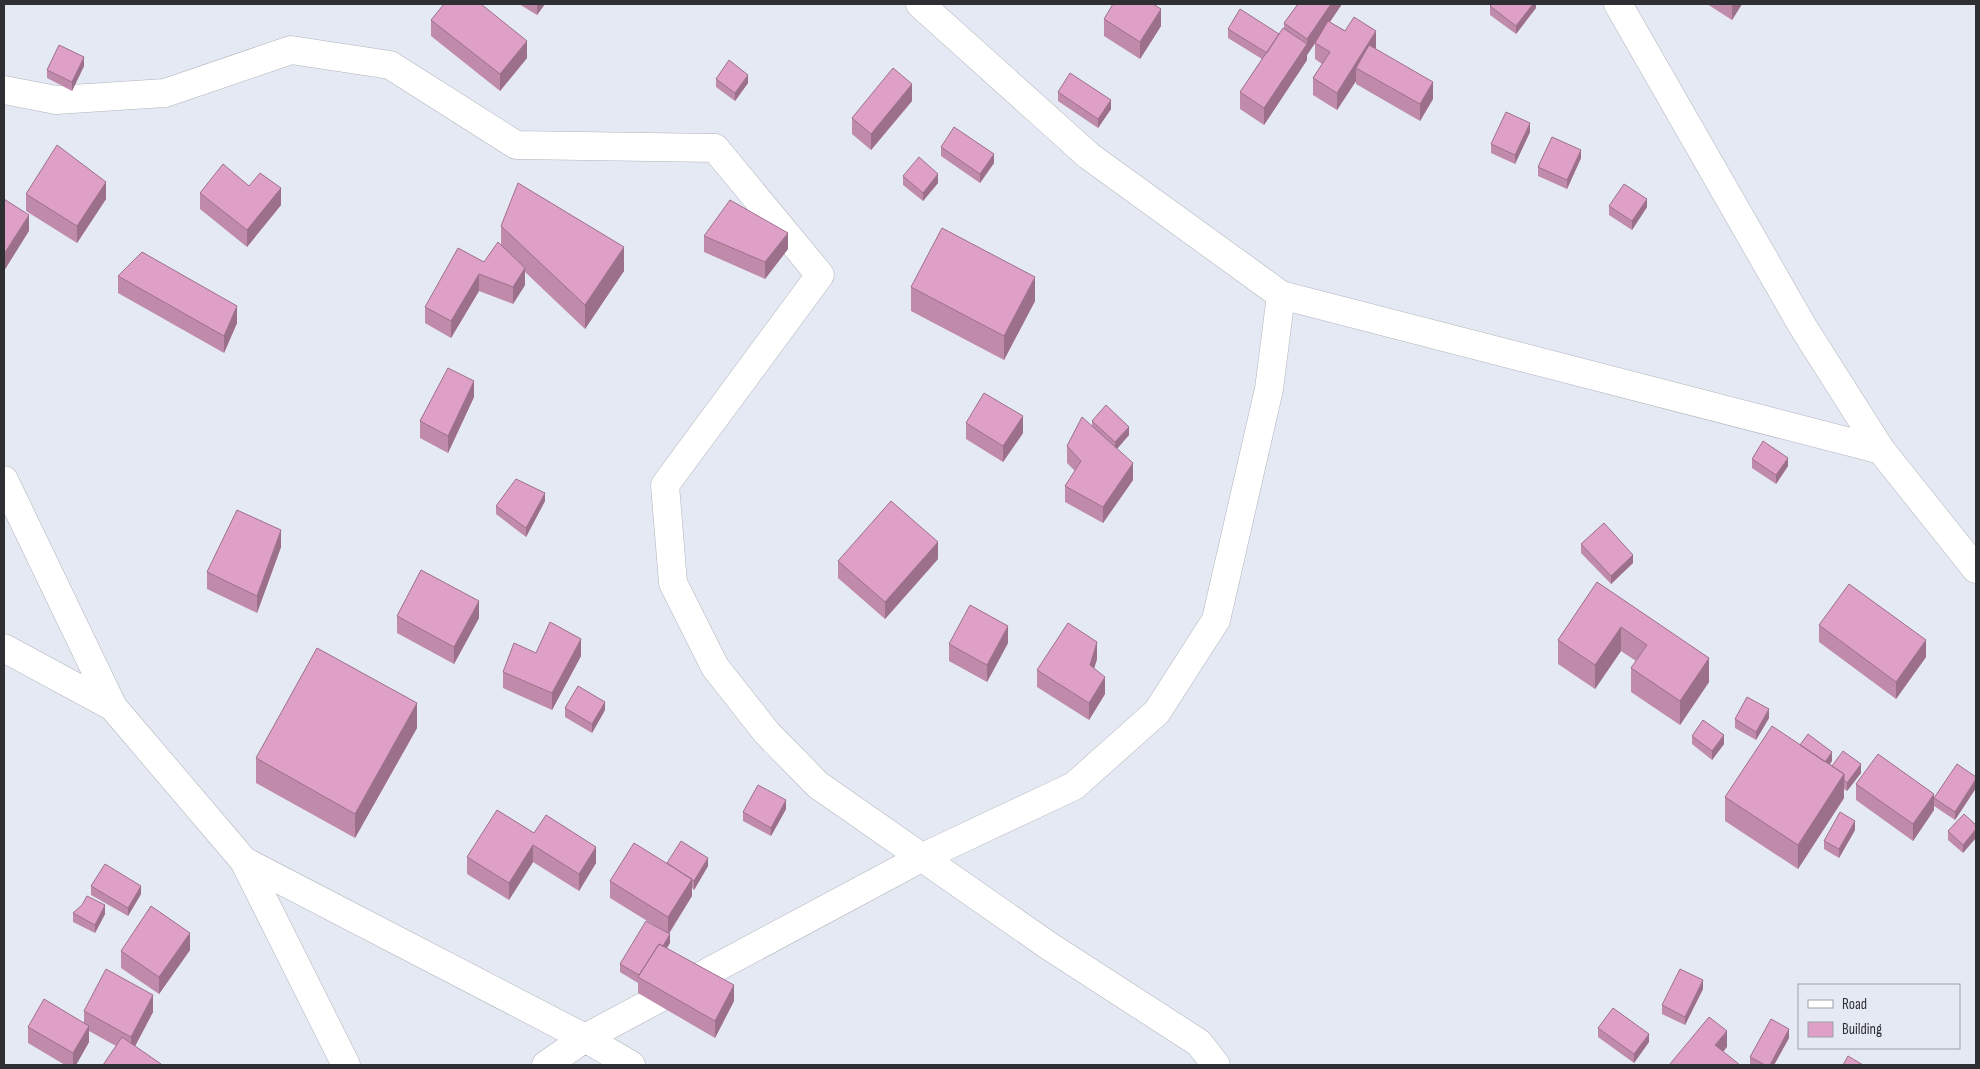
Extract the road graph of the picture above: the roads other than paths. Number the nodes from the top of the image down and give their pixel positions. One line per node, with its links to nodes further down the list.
1 (920, 4): 4 (street)
2 (1618, 4): 5 (street)
3 (4, 90): 10 (street)
4 (1281, 295): 5 (street); 10 (street)
5 (1881, 450): 7 (street)
6 (4, 480): 9 (street)
7 (1976, 569)
8 (4, 648): 9 (street)
9 (114, 707): 11 (street)
10 (923, 856): 12 (street); 16 (street)
11 (244, 861): 12 (street); 13 (street)
12 (585, 1038): 14 (street); 15 (street)
13 (346, 1065)
14 (546, 1065)
15 (631, 1065)
16 (1216, 1065)

